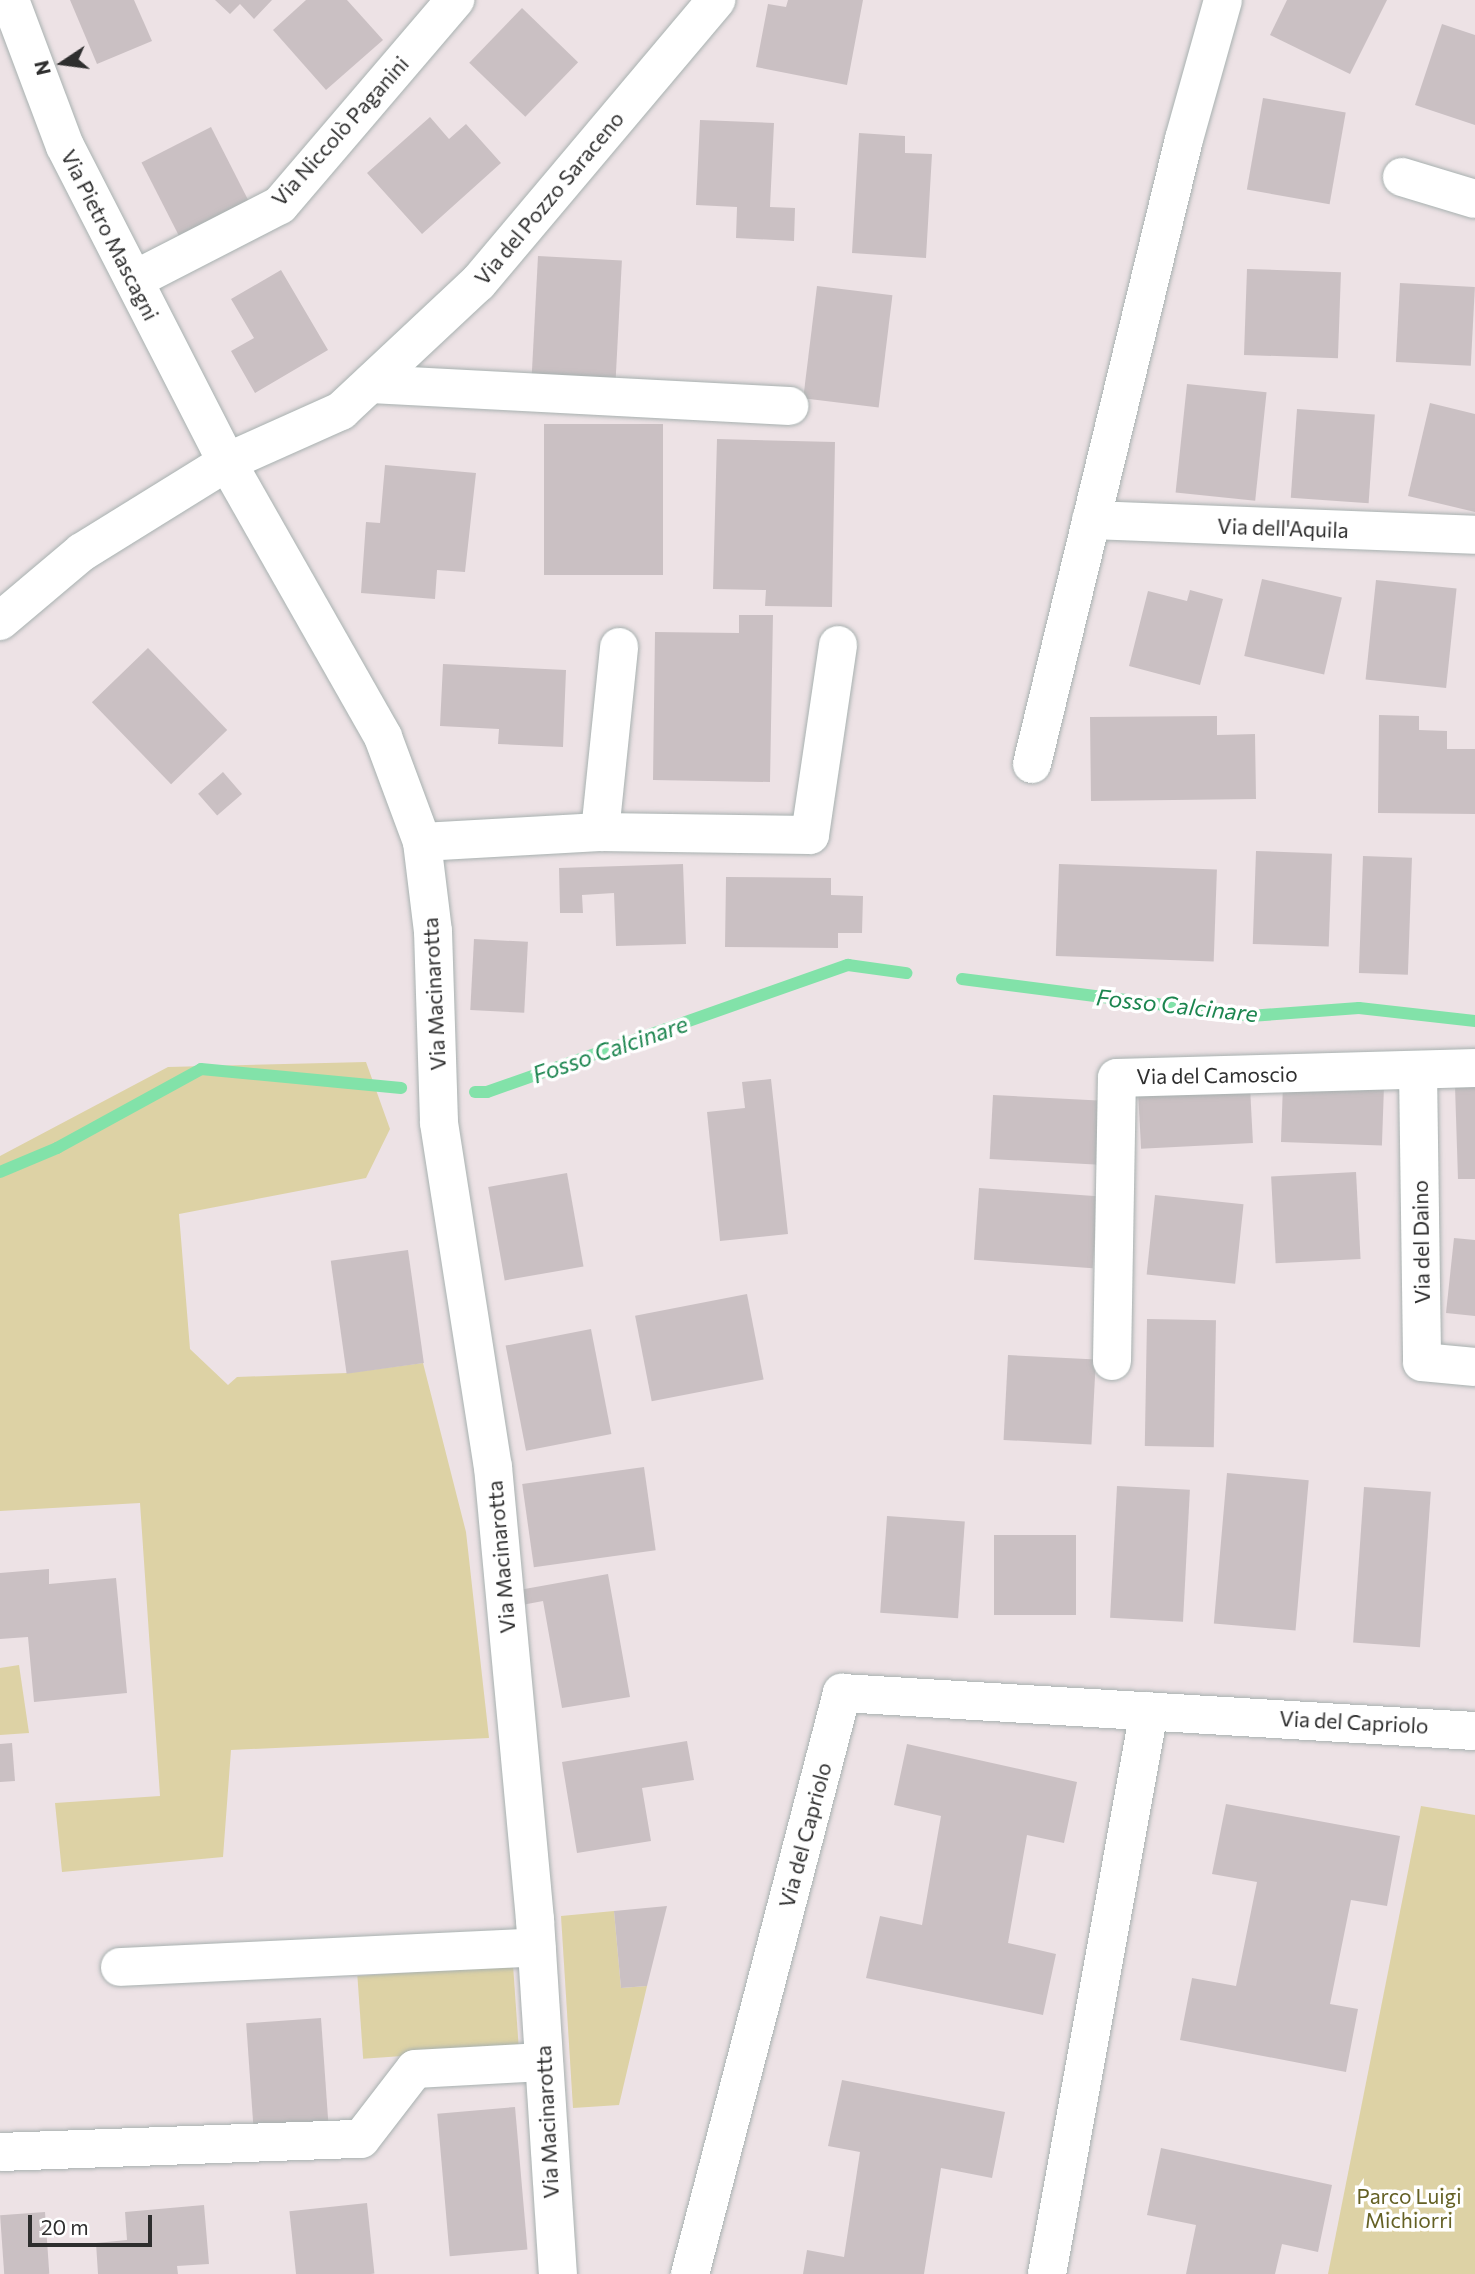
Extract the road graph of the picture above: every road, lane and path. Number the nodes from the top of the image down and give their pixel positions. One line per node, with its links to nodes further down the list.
1 (10, 0): 7 (street, Via Pietro Mascagni)
2 (455, 0): 7 (street, Via Niccolò Paganini)
3 (716, 0): 8 (street, Via del Pozzo Saraceno)
4 (1223, 0): 11 (street)
5 (1402, 177): 6 (street)
6 (1475, 199)
7 (134, 280): 10 (street, Via Pietro Mascagni)
8 (371, 384): 9 (street); 10 (street, Via del Pozzo Saraceno)
9 (789, 406)
10 (227, 462): 13 (street, Via del Pozzo Saraceno); 18 (street, Via Macinarotta)
11 (1091, 520): 12 (street, Via dell'Aquila); 16 (street)
12 (1475, 535)
13 (0, 621)
14 (838, 645): 17 (street)
15 (619, 647): 17 (street)
16 (1032, 764)
17 (600, 832): 18 (street)
18 (422, 842): 25 (street, Via Macinarotta)
19 (1475, 1068): 20 (street, Via del Camoscio)
20 (1418, 1070): 21 (street, Via del Camoscio); 22 (street, Via del Daino)
21 (1112, 1361)
22 (1475, 1367)
23 (1149, 1710): 24 (street, Via del Capriolo); 30 (street, Via del Capriolo); 31 (street)
24 (1475, 1731)
25 (537, 1947): 26 (street); 27 (street, Via Macinarotta)
26 (120, 1967)
27 (544, 2062): 28 (street); 29 (street, Via Macinarotta)
28 (0, 2152)
29 (558, 2274)
30 (690, 2274)
31 (1047, 2274)

